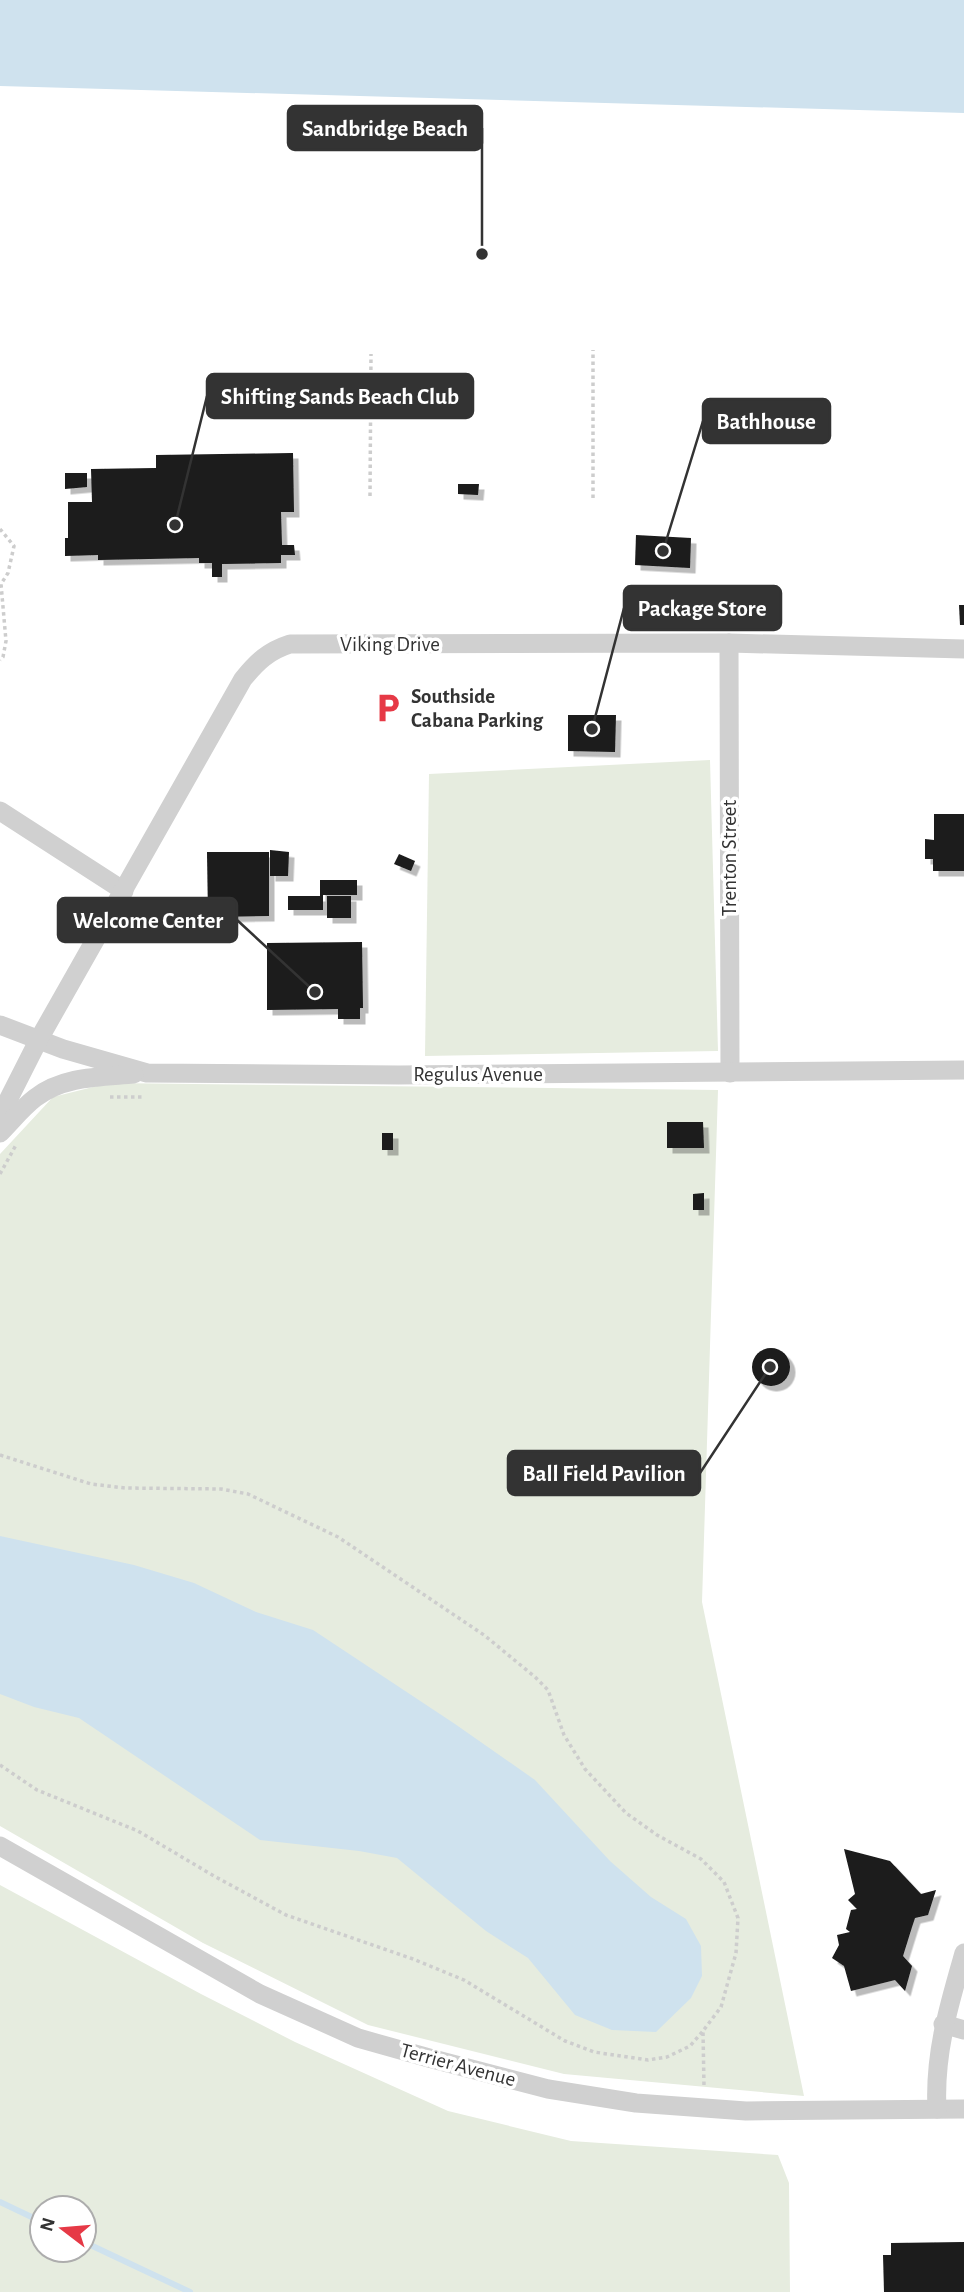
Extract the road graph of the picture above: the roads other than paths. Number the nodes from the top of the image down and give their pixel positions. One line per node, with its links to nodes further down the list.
1 (729, 643): 2 (street, Viking Drive); 4 (street, Viking Drive); 9 (street, Trenton Street)
2 (964, 649)
3 (0, 811): 4 (street)
4 (124, 891): 6 (street, Viking Drive)
5 (0, 1025): 6 (street, Regulus Avenue)
6 (39, 1039): 8 (street, Regulus Avenue); 10 (street, Viking Drive)
7 (964, 1070): 9 (street, Regulus Avenue)
8 (147, 1073): 9 (street, Regulus Avenue); 11 (street)
9 (730, 1073)
10 (0, 1116)
11 (0, 1133)
12 (0, 1846): 16 (street, Terrier Avenue)
13 (964, 1953): 14 (street)
14 (943, 2024): 15 (street); 16 (street)
15 (964, 2030)
16 (937, 2109): 17 (street, Terrier Avenue)
17 (964, 2109)

